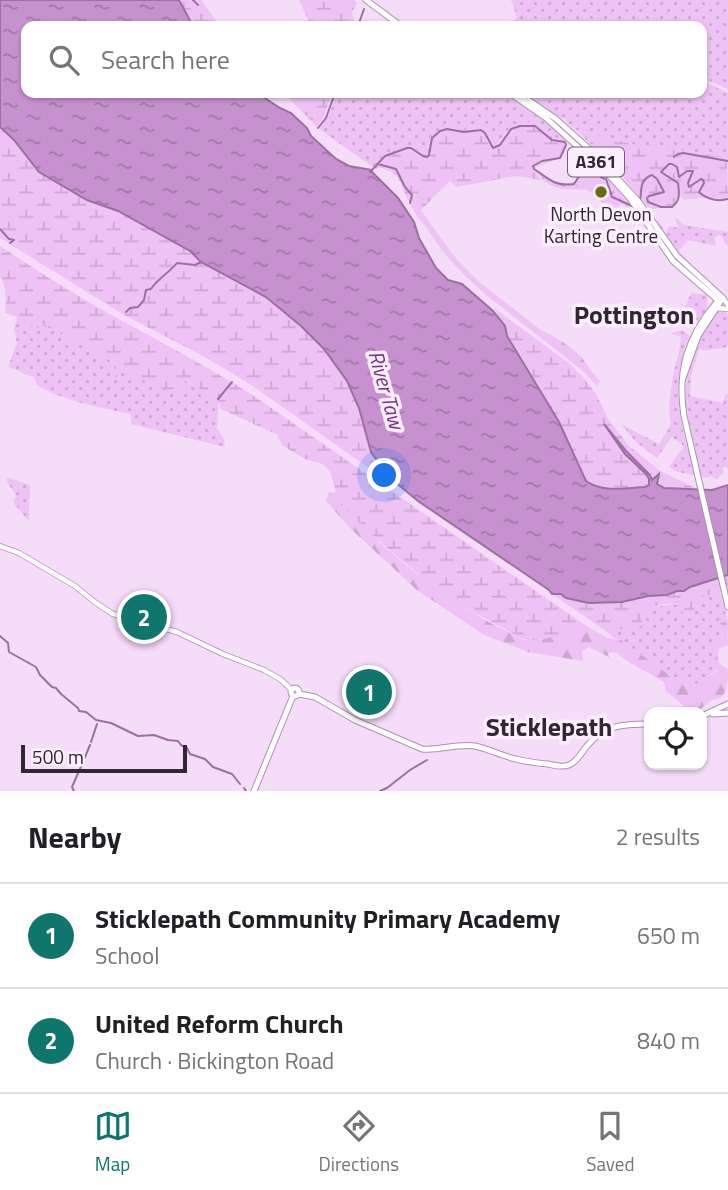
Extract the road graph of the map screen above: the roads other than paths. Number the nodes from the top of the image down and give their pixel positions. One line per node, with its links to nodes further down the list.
1 (360, 0): 3 (main road)
2 (366, 0): 4 (main road)
3 (388, 21)
4 (394, 21)
5 (517, 98): 7 (main road, A361)
6 (526, 98): 8 (main road, A361)
7 (709, 292): 8 (main road, A361); 10 (main road)
8 (720, 299): 9 (main road); 10 (main road)
9 (728, 308): 10 (main road)
10 (711, 310): 12 (main road)
11 (0, 546): 13 (main road)
12 (727, 605)
13 (295, 693): 18 (main road); 19 (main road)
14 (728, 704): 16 (main road)
15 (728, 713): 17 (main road)
16 (707, 714)
17 (707, 715)
18 (644, 724)
19 (254, 791)

